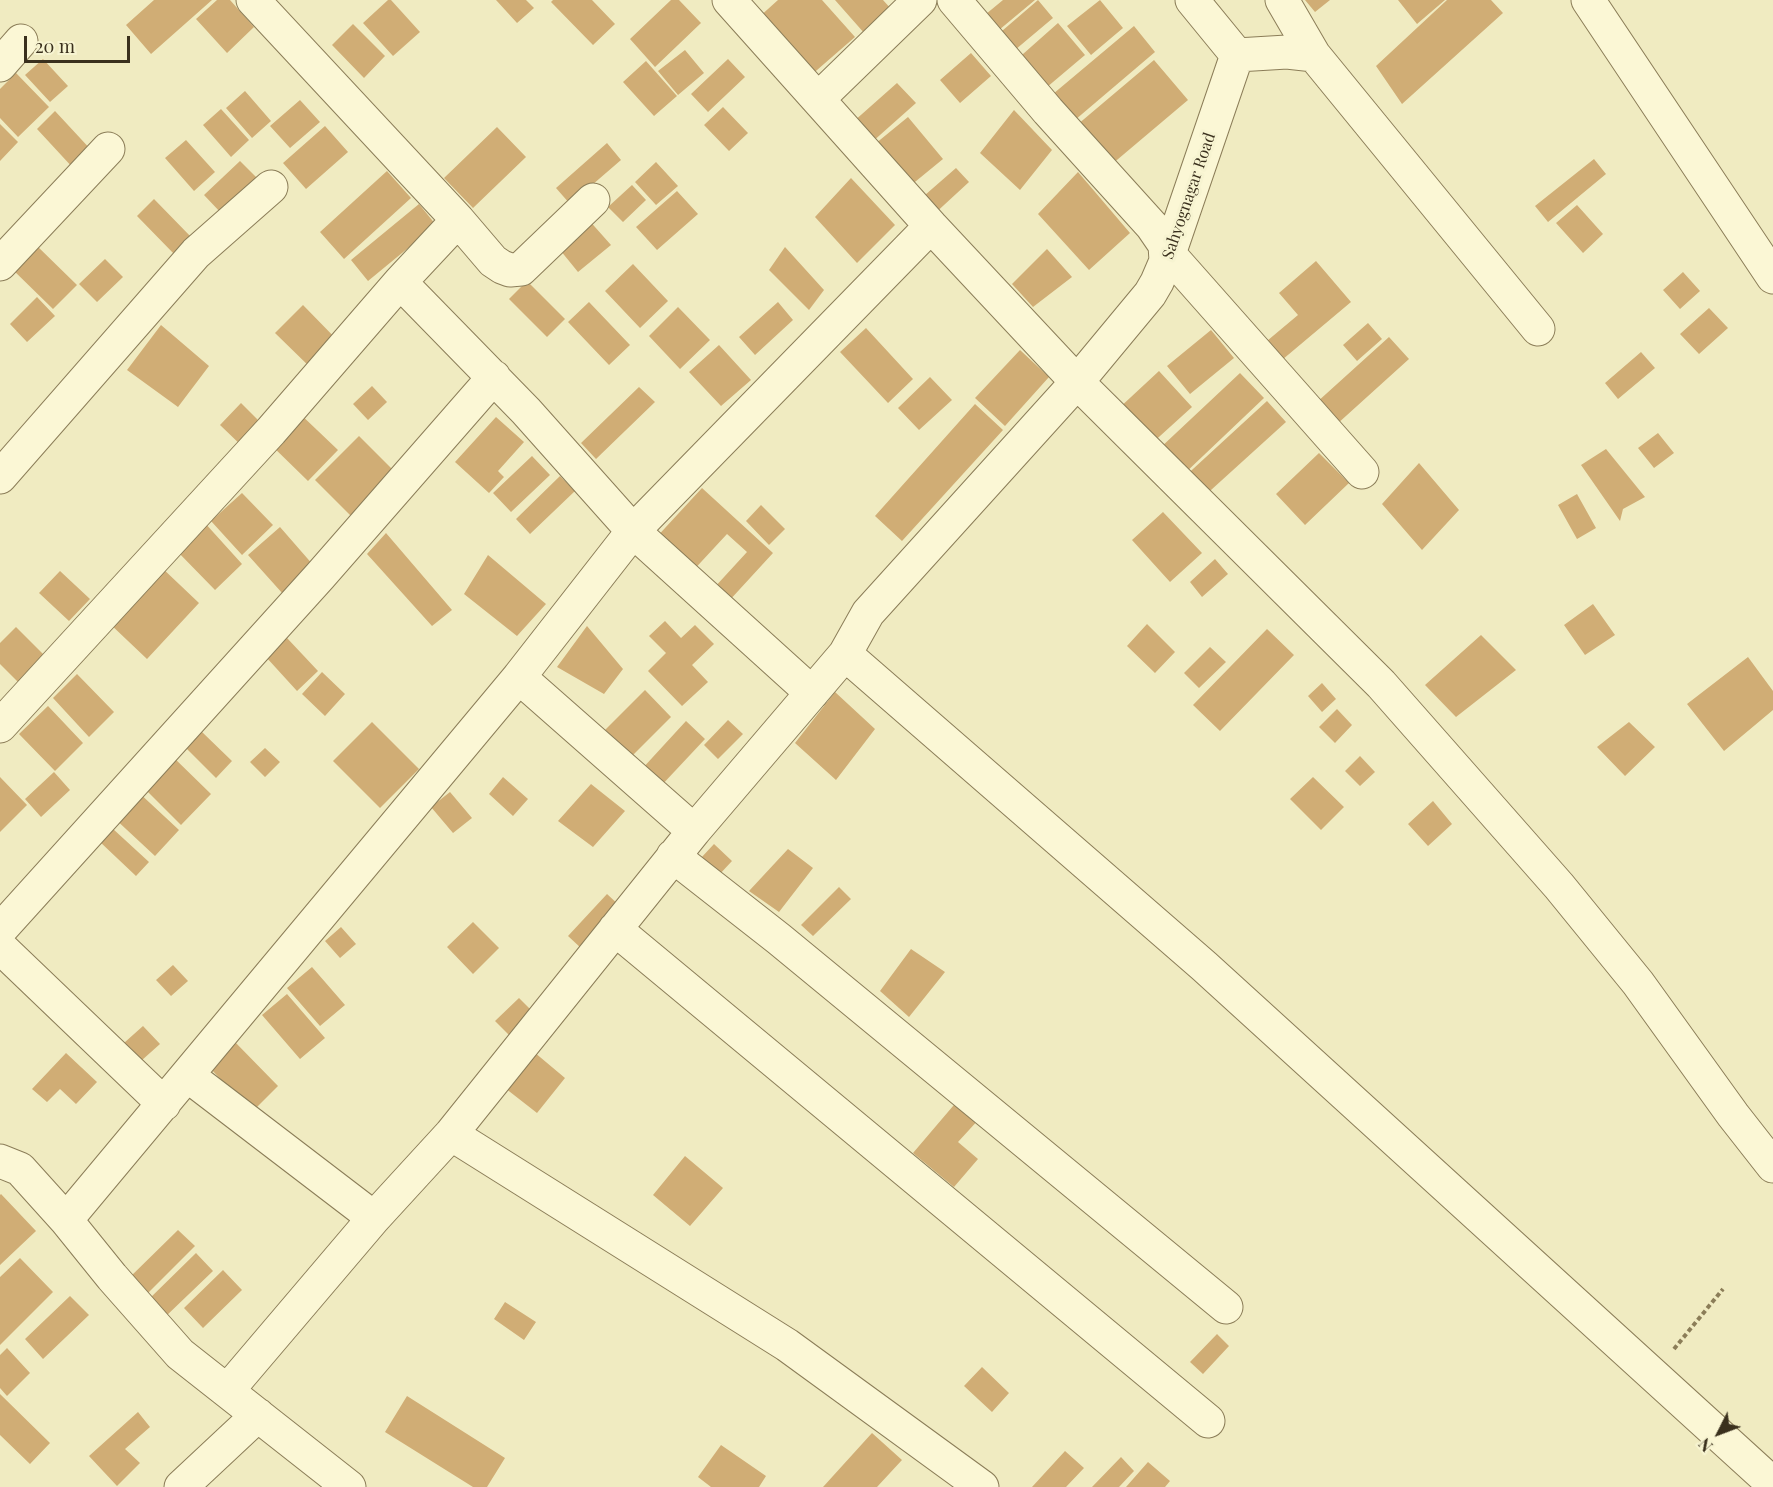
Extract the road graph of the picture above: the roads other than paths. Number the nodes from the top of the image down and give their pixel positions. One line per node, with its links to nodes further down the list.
1 (253, 0): 16 (street)
2 (729, 0): 12 (street)
3 (920, 0): 12 (street)
4 (954, 0): 19 (street)
5 (1192, 0): 9 (street)
6 (1282, 0): 10 (street)
7 (1588, 0): 20 (street)
8 (21, 41): 11 (street)
9 (1238, 55): 10 (street); 19 (street, Sahyognagar Road)
10 (1314, 55): 22 (street)
11 (0, 65)
12 (818, 99): 17 (street)
13 (108, 149): 18 (street)
14 (271, 187): 26 (street)
15 (593, 200): 16 (street)
16 (458, 220): 21 (street)
17 (931, 226): 24 (street); 27 (street)
18 (2, 258)
19 (1168, 258): 24 (street, Sahyognagar Road); 25 (street)
20 (1773, 277)
21 (400, 282): 23 (street); 31 (street)
22 (1538, 329)
23 (494, 377): 27 (street); 35 (street)
24 (1077, 382): 28 (street, Sahyognagar Road); 41 (street)
25 (1362, 472)
26 (0, 477)
27 (633, 531): 29 (street); 30 (street)
28 (845, 654): 30 (street, Sahyognagar Road); 48 (street)
29 (519, 677): 32 (street); 37 (street)
30 (812, 693): 32 (street, Sahyognagar Road)
31 (0, 726)
32 (694, 831): 33 (street, Sahyognagar Road)
33 (673, 856): 34 (street, Sahyognagar Road); 44 (street)
34 (615, 929): 39 (street, Sahyognagar Road); 47 (street)
35 (0, 930)
36 (0, 947): 38 (street)
37 (187, 1075): 38 (street); 42 (street)
38 (164, 1104): 43 (street)
39 (451, 1134): 42 (street, Sahyognagar Road); 51 (street)
40 (0, 1161): 43 (street)
41 (1773, 1166)
42 (374, 1218): 45 (street, Sahyognagar Road)
43 (66, 1220): 45 (street)
44 (1226, 1307)
45 (227, 1391): 46 (street)
46 (258, 1415): 49 (street); 50 (street)
47 (1208, 1421)
48 (1773, 1484)
49 (181, 1487)
50 (349, 1487)
51 (982, 1487)

